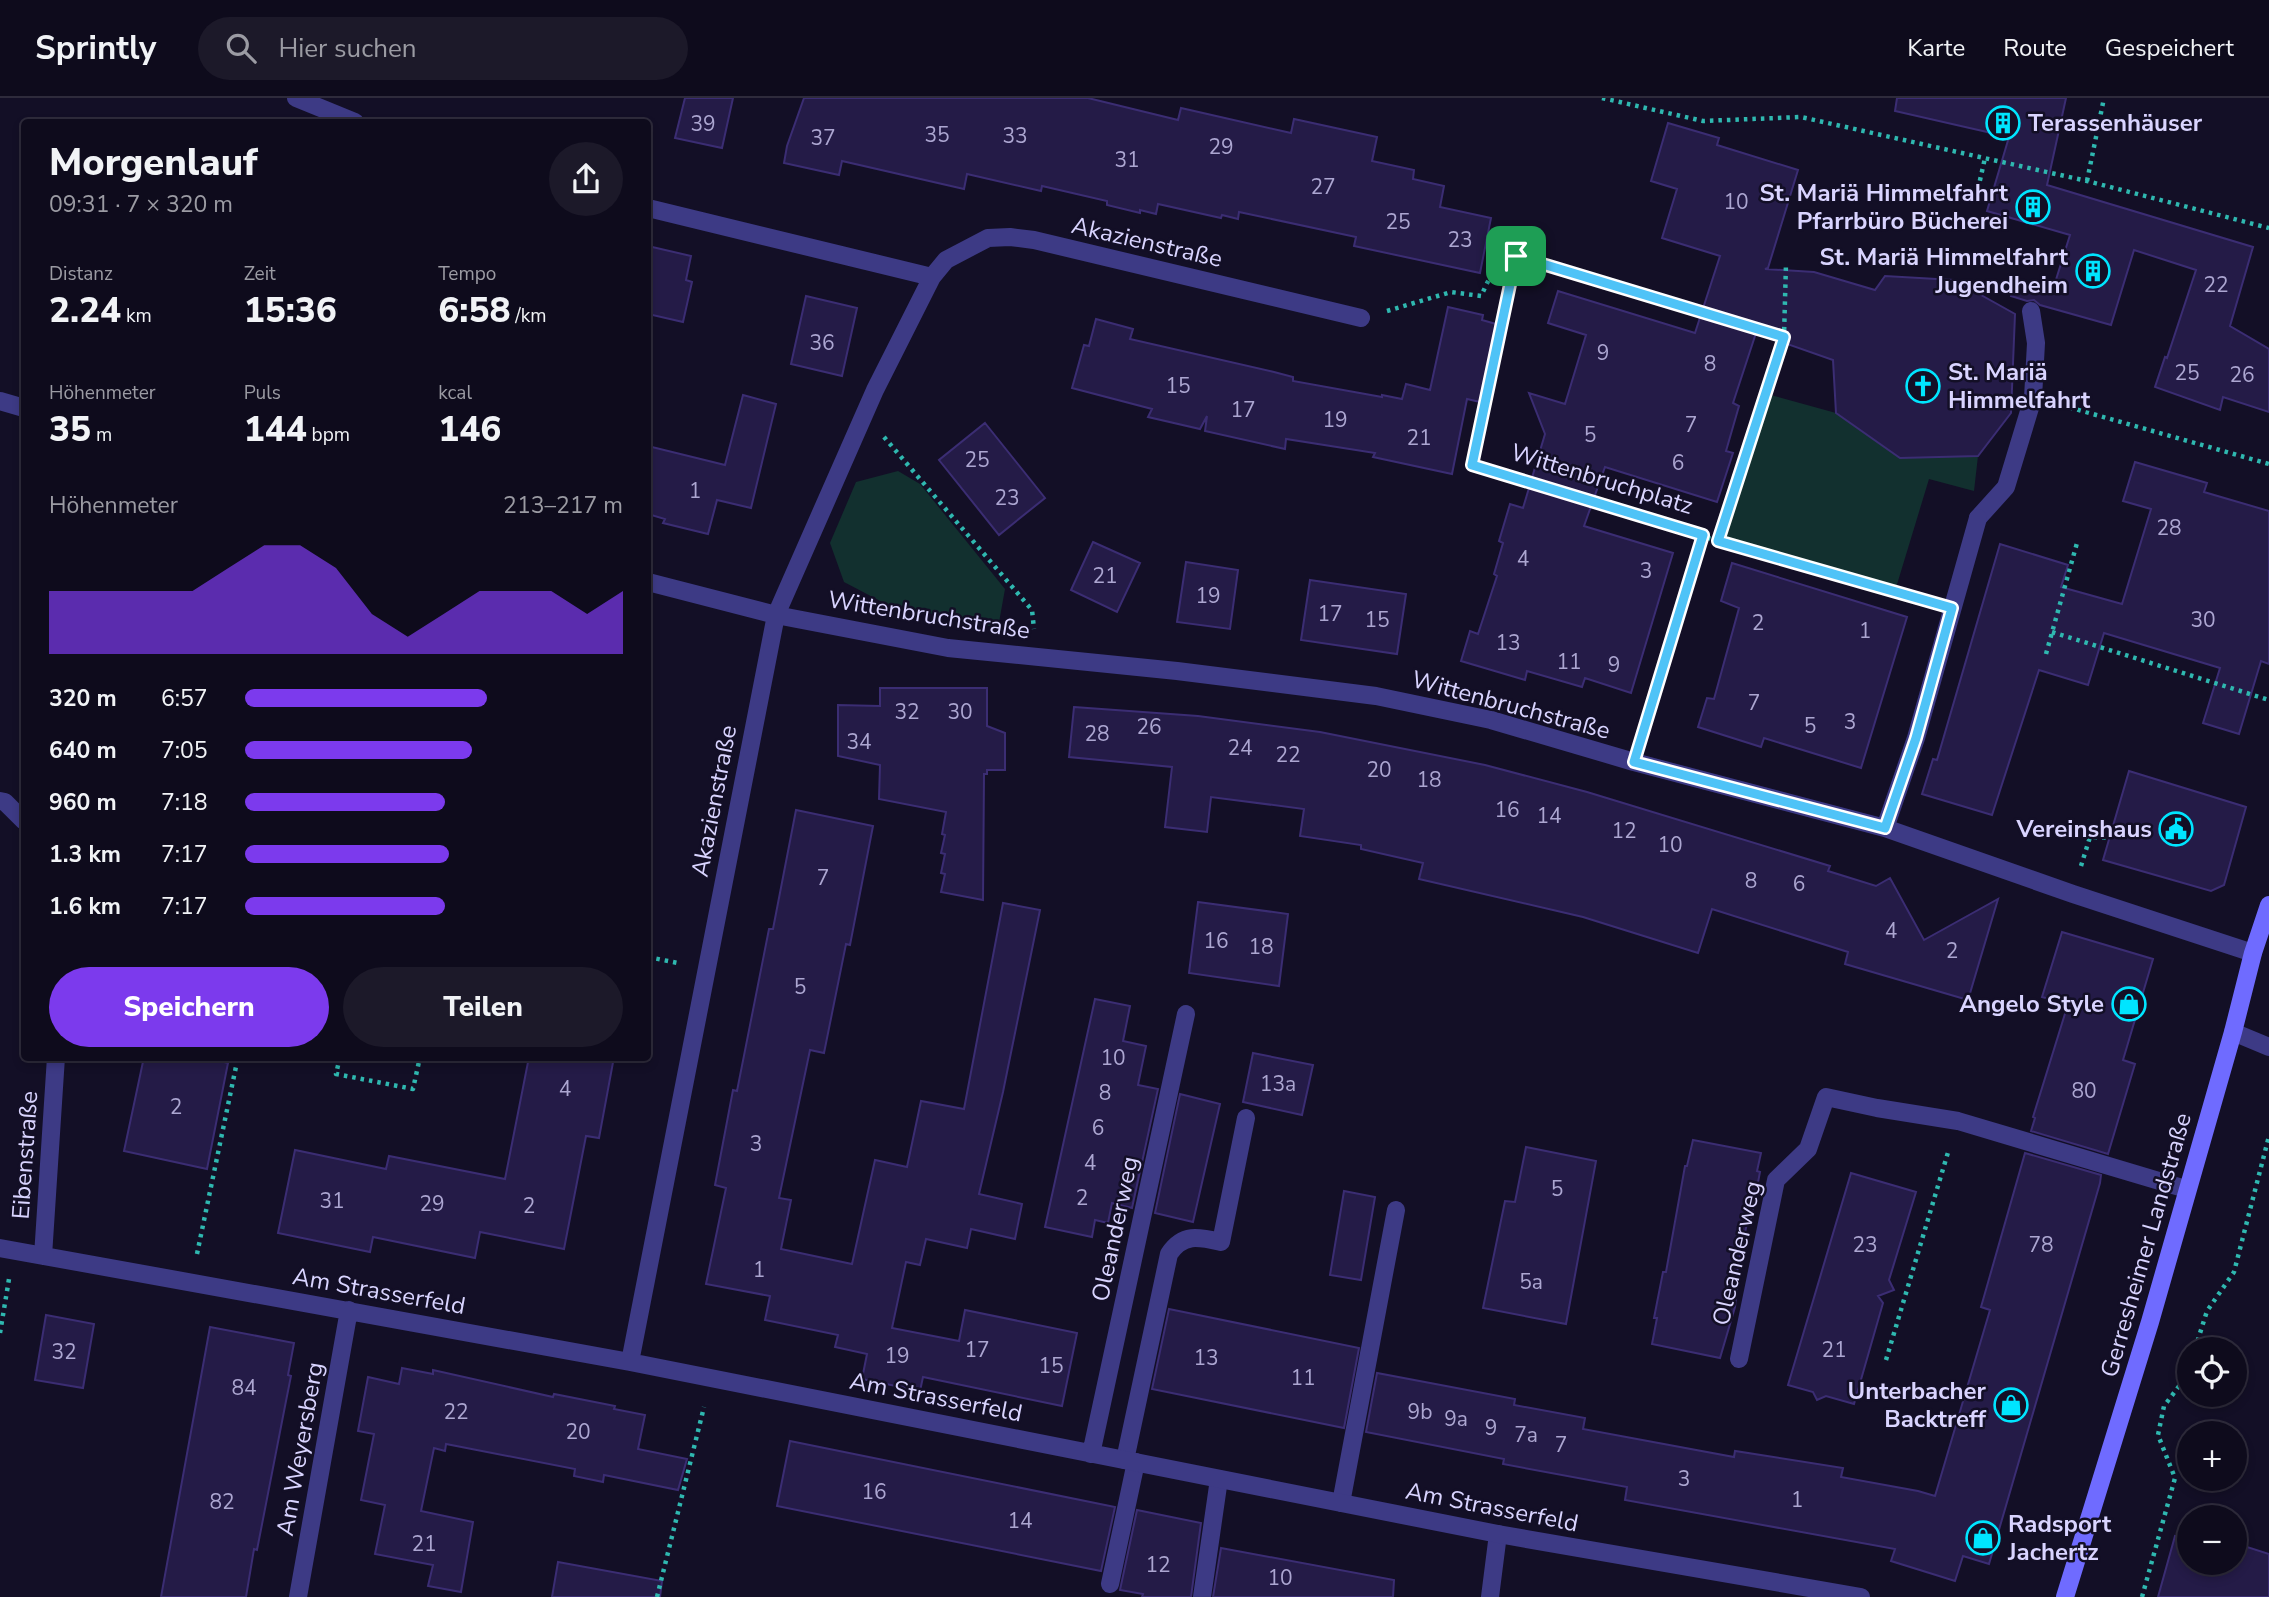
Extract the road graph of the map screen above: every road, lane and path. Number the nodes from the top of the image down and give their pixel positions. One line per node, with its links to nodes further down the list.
1 (296, 98): 4 (street)
2 (1602, 98): 5 (path)
3 (2104, 98): 6 (path)
4 (348, 119)
5 (1984, 158): 6 (path); 7 (path)
6 (2087, 181): 9 (path)
7 (1978, 188)
8 (651, 209): 12 (street)
9 (2269, 228)
10 (1502, 230): 14 (path)
11 (1786, 263): 15 (path, Wittenbruchplatz)
12 (932, 277): 14 (street, Akazienstraße); 19 (street, Akazienstraße)
13 (2031, 311): 16 (street)
14 (1361, 318)
15 (1784, 337): 21 (path, Wittenbruchplatz); 22 (path, Wittenbruchplatz)
16 (2033, 398): 20 (path); 25 (street)
17 (0, 401): 18 (street)
18 (21, 407)
19 (859, 426): 26 (street, Akazienstraße); 29 (path)
20 (2269, 464)
21 (1703, 535): 22 (path, Wittenbruchplatz); 31 (path)
22 (1718, 541): 25 (path, Wittenbruchplatz)
23 (2077, 543): 27 (path)
24 (651, 583): 26 (street, Wittenbruchstraße)
25 (1952, 608): 34 (street)
26 (776, 615): 29 (street, Wittenbruchstraße); 59 (street, Akazienstraße)
27 (2052, 632): 28 (path); 30 (path)
28 (2046, 654)
29 (1037, 657): 31 (street, Wittenbruchstraße)
30 (2269, 700)
31 (1634, 762): 34 (street, Wittenbruchstraße)
32 (0, 801): 33 (street)
33 (21, 818)
34 (1885, 828): 36 (street, Wittenbruchstraße)
35 (2109, 838): 36 (path)
36 (2073, 894): 38 (street, Wittenbruchstraße)
37 (2269, 905): 38 (street, Gerresheimer Landstraße)
38 (2253, 953): 40 (street, Gerresheimer Landstraße)
39 (1186, 1014): 62 (street, Oleanderweg)
40 (2233, 1032): 41 (street); 49 (street, Gerresheimer Landstraße)
41 (2269, 1047)
42 (56, 1061): 52 (street, Eibenstraße)
43 (237, 1061): 53 (path)
44 (339, 1061): 45 (path)
45 (419, 1061)
46 (1247, 1118): 63 (street)
47 (1958, 1121): 49 (street, Oleanderweg); 57 (street, Oleanderweg); 58 (path)
48 (2269, 1136): 56 (path)
49 (2186, 1189): 73 (street, Gerresheimer Landstraße)
50 (1396, 1210): 65 (street)
51 (7, 1250): 52 (street, Am Strasserfeld); 55 (path)
52 (43, 1256): 53 (street, Am Strasserfeld)
53 (191, 1282): 54 (street, Am Strasserfeld)
54 (349, 1310): 59 (street, Am Strasserfeld); 68 (street, Am Weyersberg)
55 (0, 1332)
56 (2199, 1337)
57 (1739, 1359)
58 (1886, 1360)
59 (630, 1362): 60 (street, Am Strasserfeld)
60 (711, 1379): 62 (street, Am Strasserfeld); 69 (path)
61 (2177, 1389): 74 (path)
62 (1091, 1454): 63 (street, Am Strasserfeld)
63 (1130, 1461): 64 (street, Am Strasserfeld); 67 (street)
64 (1219, 1479): 65 (street, Am Strasserfeld); 70 (street)
65 (1341, 1503): 66 (street, Am Strasserfeld)
66 (1498, 1534): 71 (street); 72 (street, Am Strasserfeld)
67 (1110, 1584)
68 (298, 1597)
69 (657, 1597)
70 (1202, 1597)
71 (1490, 1597)
72 (1861, 1597)
73 (2065, 1597)
74 (2142, 1597)

